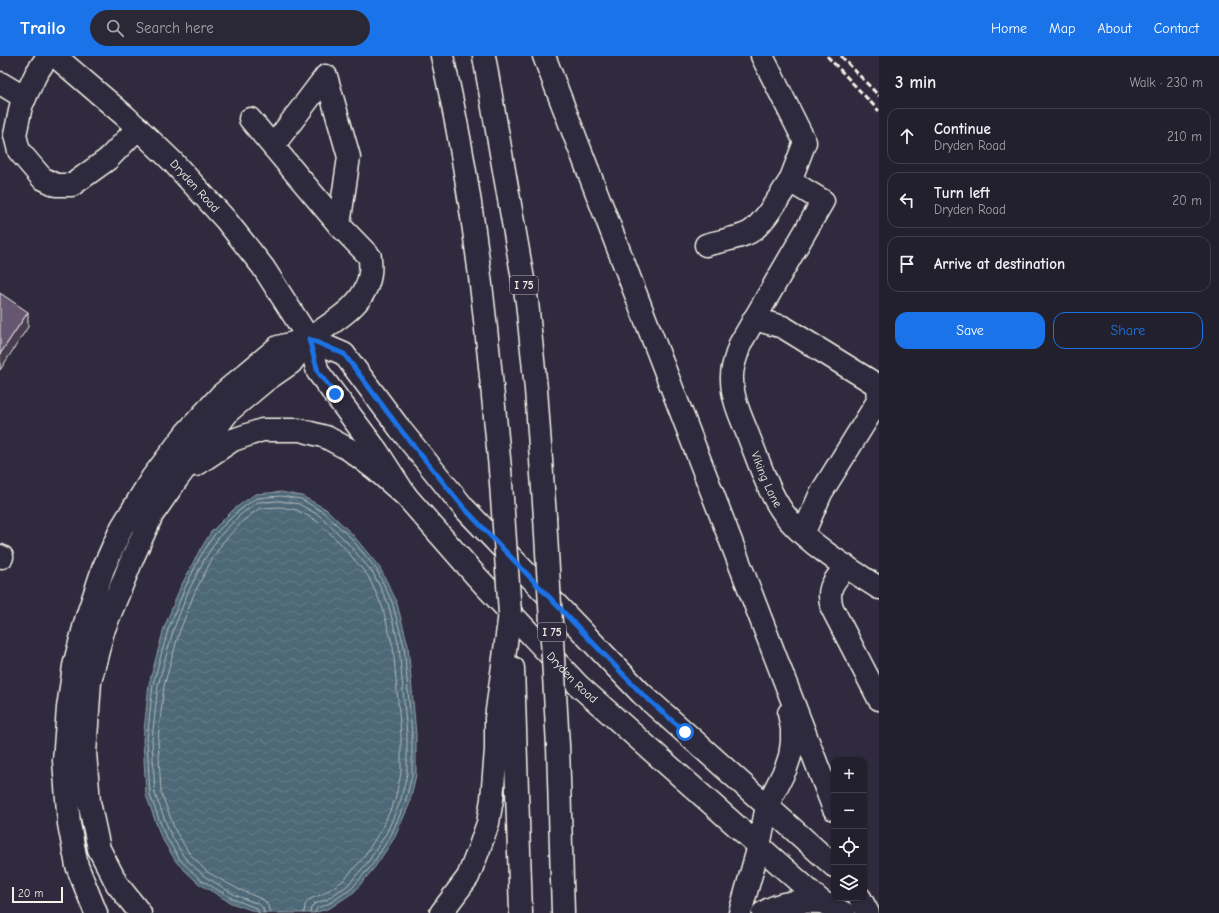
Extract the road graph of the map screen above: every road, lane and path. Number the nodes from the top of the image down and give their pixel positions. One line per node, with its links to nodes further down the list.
1 (48, 56): 8 (main road)
2 (55, 56): 10 (main road, Dryden Road)
3 (442, 56): 24 (main road, bridge)
4 (484, 56): 36 (main road, I 75, bridge)
5 (544, 56): 23 (main road)
6 (762, 56): 12 (main road)
7 (0, 83): 8 (main road)
8 (25, 98): 10 (main road)
9 (250, 119): 11 (main road)
10 (138, 128): 16 (main road, Dryden Road)
11 (273, 146): 13 (main road); 13 (main road)
12 (790, 181): 14 (main road); 15 (main road, Viking Lane)
13 (339, 225): 16 (main road)
14 (706, 245)
15 (751, 324): 17 (main road); 20 (main road, Viking Lane)
16 (309, 339): 18 (main road); 19 (main road, Dryden Road); 27 (main road); 32 (main road)
17 (878, 394): 20 (main road)
18 (177, 479): 19 (main road); 33 (main road)
19 (406, 496): 28 (main road, Dryden Road)
20 (803, 534): 21 (main road, Viking Lane)
21 (846, 566): 22 (main road, Viking Lane); 25 (main road)
22 (879, 588)
23 (760, 618): 26 (main road); 27 (main road)
24 (508, 693): 34 (main road); 35 (main road)
25 (879, 700)
26 (831, 801)
27 (767, 806): 28 (main road); 29 (main road)
28 (759, 846): 31 (main road, Dryden Road); 37 (main road)
29 (833, 865)
30 (862, 901): 40 (main road)
31 (822, 902): 38 (main road); 39 (main road, Dryden Road)
32 (96, 913)
33 (140, 913)
34 (441, 913)
35 (521, 913)
36 (563, 913)
37 (740, 913)
38 (763, 913)
39 (844, 913)
40 (868, 913)

